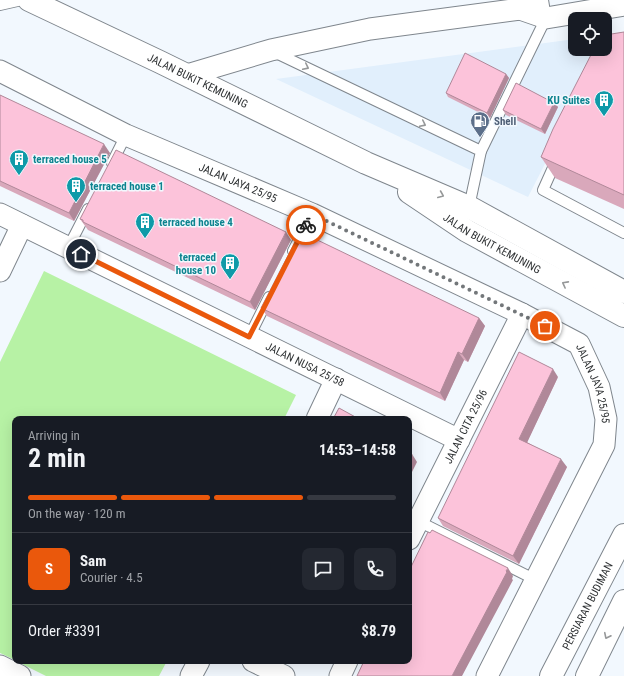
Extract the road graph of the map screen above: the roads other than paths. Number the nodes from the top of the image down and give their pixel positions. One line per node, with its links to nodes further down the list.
1 (22, 0): 3 (lane)
2 (28, 0): 9 (main road, JALAN BUKIT KEMUNING)
3 (0, 5)
4 (527, 5): 6 (street); 7 (street)
5 (624, 5): 6 (street)
6 (545, 9): 11 (lane)
7 (271, 50): 9 (street); 11 (lane, one-way to 11)
8 (0, 71): 10 (street, JALAN JAYA 25/95)
9 (187, 75): 13 (main road, JALAN BUKIT KEMUNING)
10 (126, 135): 14 (lane); 18 (street, JALAN JAYA 25/95)
11 (481, 152): 16 (lane)
12 (559, 154): 20 (lane)
13 (366, 163): 16 (main road, JALAN BUKIT KEMUNING, one-way to 16); 26 (main road, JALAN BUKIT KEMUNING, one-way to 13)
14 (108, 170)
15 (94, 198): 21 (lane)
16 (469, 207): 25 (main road, JALAN BUKIT KEMUNING)
17 (0, 214): 19 (street, JALAN NUSA 25/58)
18 (312, 214): 22 (lane); 27 (street, JALAN JAYA 25/95)
19 (22, 225): 21 (street, JALAN NUSA 25/58); 23 (street)
20 (624, 233)
21 (68, 248): 30 (street, JALAN NUSA 25/58)
22 (288, 262)
23 (0, 271)
24 (274, 289): 30 (lane)
25 (622, 290)
26 (588, 296): 28 (main road, JALAN BUKIT KEMUNING); 29 (main road)
27 (522, 314): 35 (street, JALAN CITA 25/96); 38 (street, JALAN JAYA 25/95)
28 (624, 316)
29 (624, 324)
30 (249, 337): 31 (street, JALAN NUSA 25/58)
31 (336, 379): 32 (street); 33 (street, JALAN NUSA 25/58)
32 (318, 416)
33 (411, 416)
34 (412, 417): 35 (street, JALAN NUSA 25/58)
35 (459, 440): 36 (street, JALAN CITA 25/96)
36 (414, 530): 38 (lane)
37 (624, 535): 49 (main road, PERSIARAN BUDIMAN)
38 (536, 580): 48 (street, JALAN JAYA 25/95)
39 (624, 601): 50 (main road, one-way to 50)
40 (197, 664): 45 (street)
41 (260, 664): 46 (street)
42 (346, 664): 47 (street)
43 (0, 666): 44 (street)
44 (20, 676)
45 (191, 676)
46 (284, 676)
47 (340, 676)
48 (487, 676)
49 (551, 676)
50 (587, 676)

